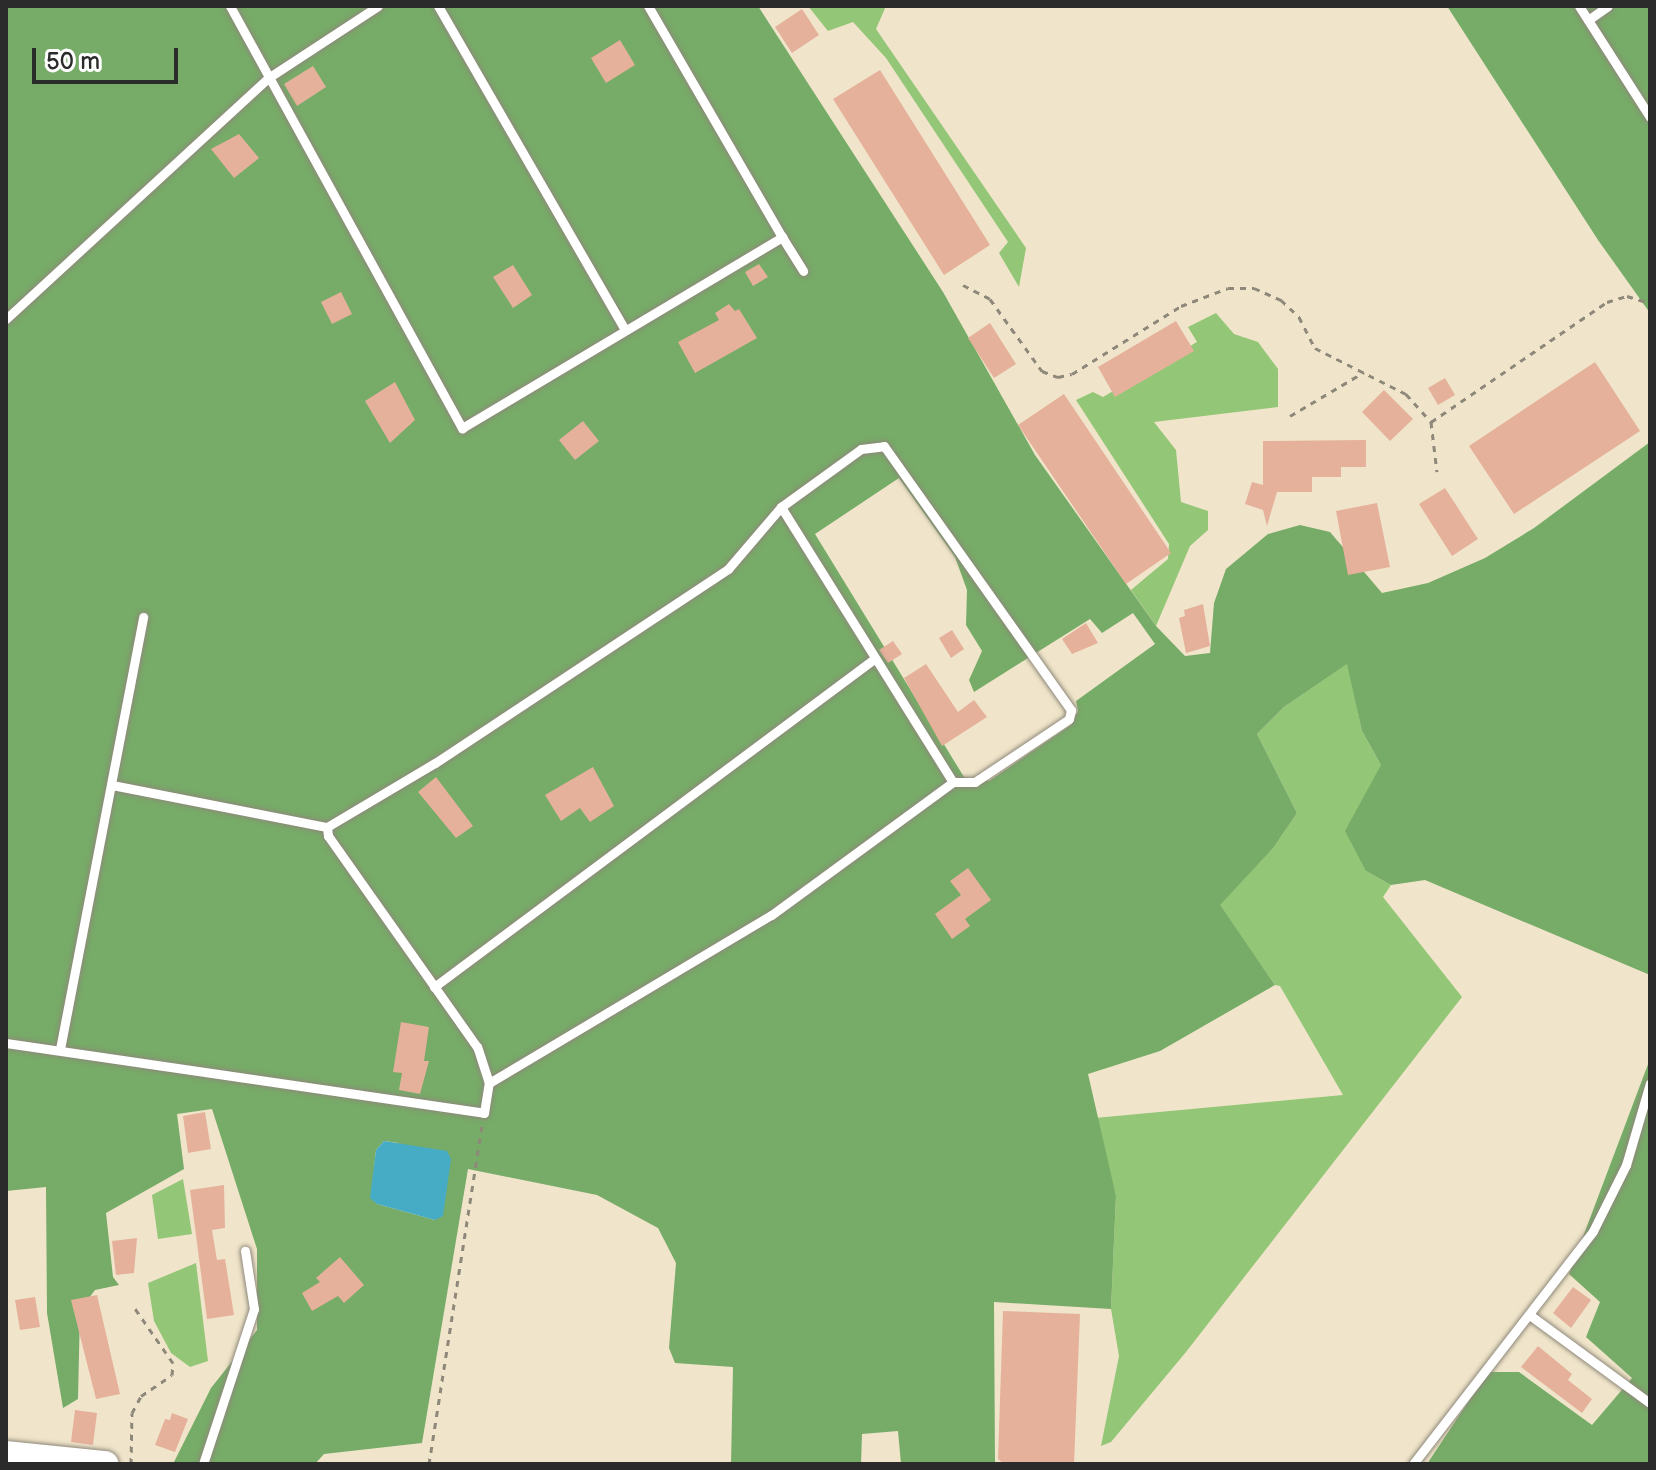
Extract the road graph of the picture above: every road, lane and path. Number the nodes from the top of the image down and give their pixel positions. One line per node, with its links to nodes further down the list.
1 (230, 6): 8 (lane)
2 (378, 6): 8 (lane)
3 (438, 6): 15 (lane)
4 (648, 6): 10 (lane)
5 (1579, 6): 7 (lane)
6 (1608, 6): 7 (lane)
7 (1588, 20): 9 (lane)
8 (268, 78): 14 (lane); 15 (lane)
9 (1650, 117)
10 (782, 237): 11 (lane); 15 (lane)
11 (803, 271)
12 (963, 285): 16 (path)
13 (1650, 303): 18 (path)
14 (6, 319)
15 (625, 330)
16 (1364, 372): 17 (path); 18 (path)
17 (1290, 416)
18 (1431, 422): 19 (path)
19 (1437, 472)
20 (781, 507): 22 (lane); 23 (lane); 25 (lane)
21 (143, 617): 24 (lane)
22 (874, 659): 23 (lane); 26 (lane)
23 (953, 782): 29 (lane)
24 (112, 785): 25 (lane); 28 (lane)
25 (327, 827): 26 (lane)
26 (434, 987): 29 (lane)
27 (6, 1043): 28 (lane)
28 (60, 1049): 31 (lane)
29 (489, 1083): 31 (lane)
30 (1650, 1083): 34 (lane)
31 (484, 1113): 40 (path)
32 (245, 1251): 39 (lane)
33 (134, 1307): 38 (path)
34 (1531, 1316): 35 (lane); 41 (lane)
35 (1650, 1403)
36 (6, 1454): 37 (street)
37 (105, 1464)
38 (131, 1464)
39 (203, 1464)
40 (429, 1464)
41 (1413, 1464)

